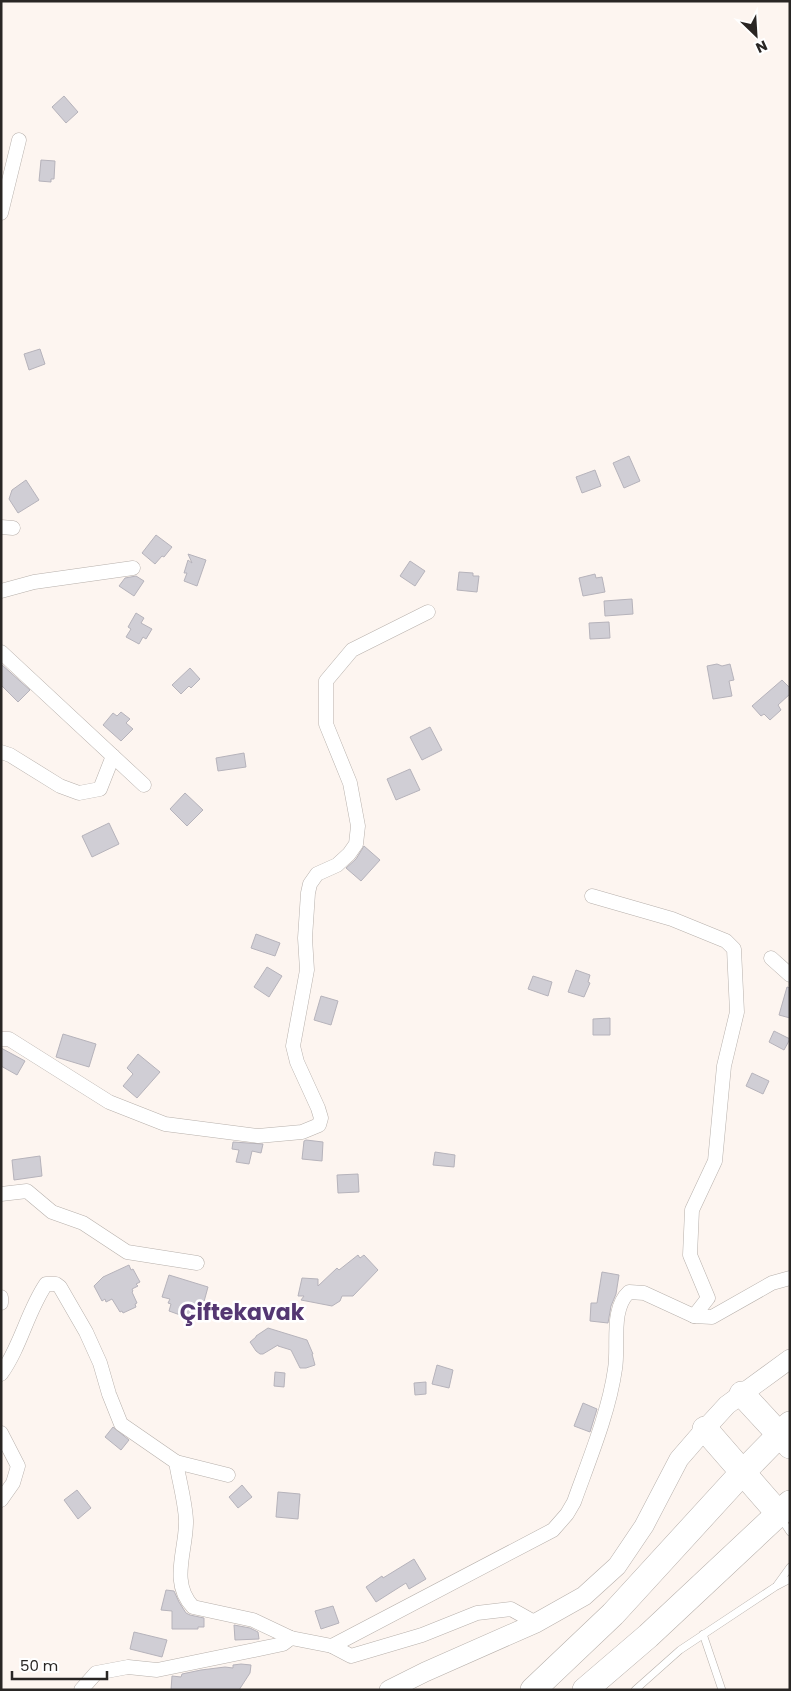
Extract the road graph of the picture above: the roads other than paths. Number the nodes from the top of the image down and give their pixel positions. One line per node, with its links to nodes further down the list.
1 (18, 140): 2 (street)
2 (1, 213)
3 (133, 568): 4 (street)
4 (1, 591)
5 (428, 612): 13 (street)
6 (1, 652): 8 (street)
7 (1, 752): 8 (street)
8 (113, 756): 9 (street)
9 (144, 785)
10 (592, 896): 19 (street)
11 (771, 958): 12 (street)
12 (790, 975)
13 (1, 1039)
14 (1, 1194): 15 (street)
15 (197, 1263)
16 (790, 1278): 19 (street)
17 (1, 1297): 18 (street)
18 (1, 1303)
19 (694, 1316): 37 (street)
20 (790, 1359): 22 (main road)
21 (1, 1374): 26 (street)
22 (742, 1394): 23 (main road); 25 (highway)
23 (704, 1429): 27 (highway); 34 (main road)
24 (1, 1433): 29 (street)
25 (786, 1435): 27 (highway)
26 (176, 1462): 28 (street); 36 (street)
27 (742, 1473): 30 (highway); 40 (highway)
28 (228, 1475)
29 (1, 1500)
30 (786, 1516): 41 (highway)
31 (790, 1566): 33 (lane)
32 (790, 1579): 33 (lane)
33 (775, 1587): 35 (lane)
34 (536, 1623): 37 (street); 39 (main road)
35 (703, 1634): 42 (lane); 43 (lane)
36 (291, 1638): 37 (street); 38 (street)
37 (332, 1646)
38 (81, 1690)
39 (389, 1690)
40 (533, 1690)
41 (585, 1690)
42 (635, 1690)
43 (722, 1690)

